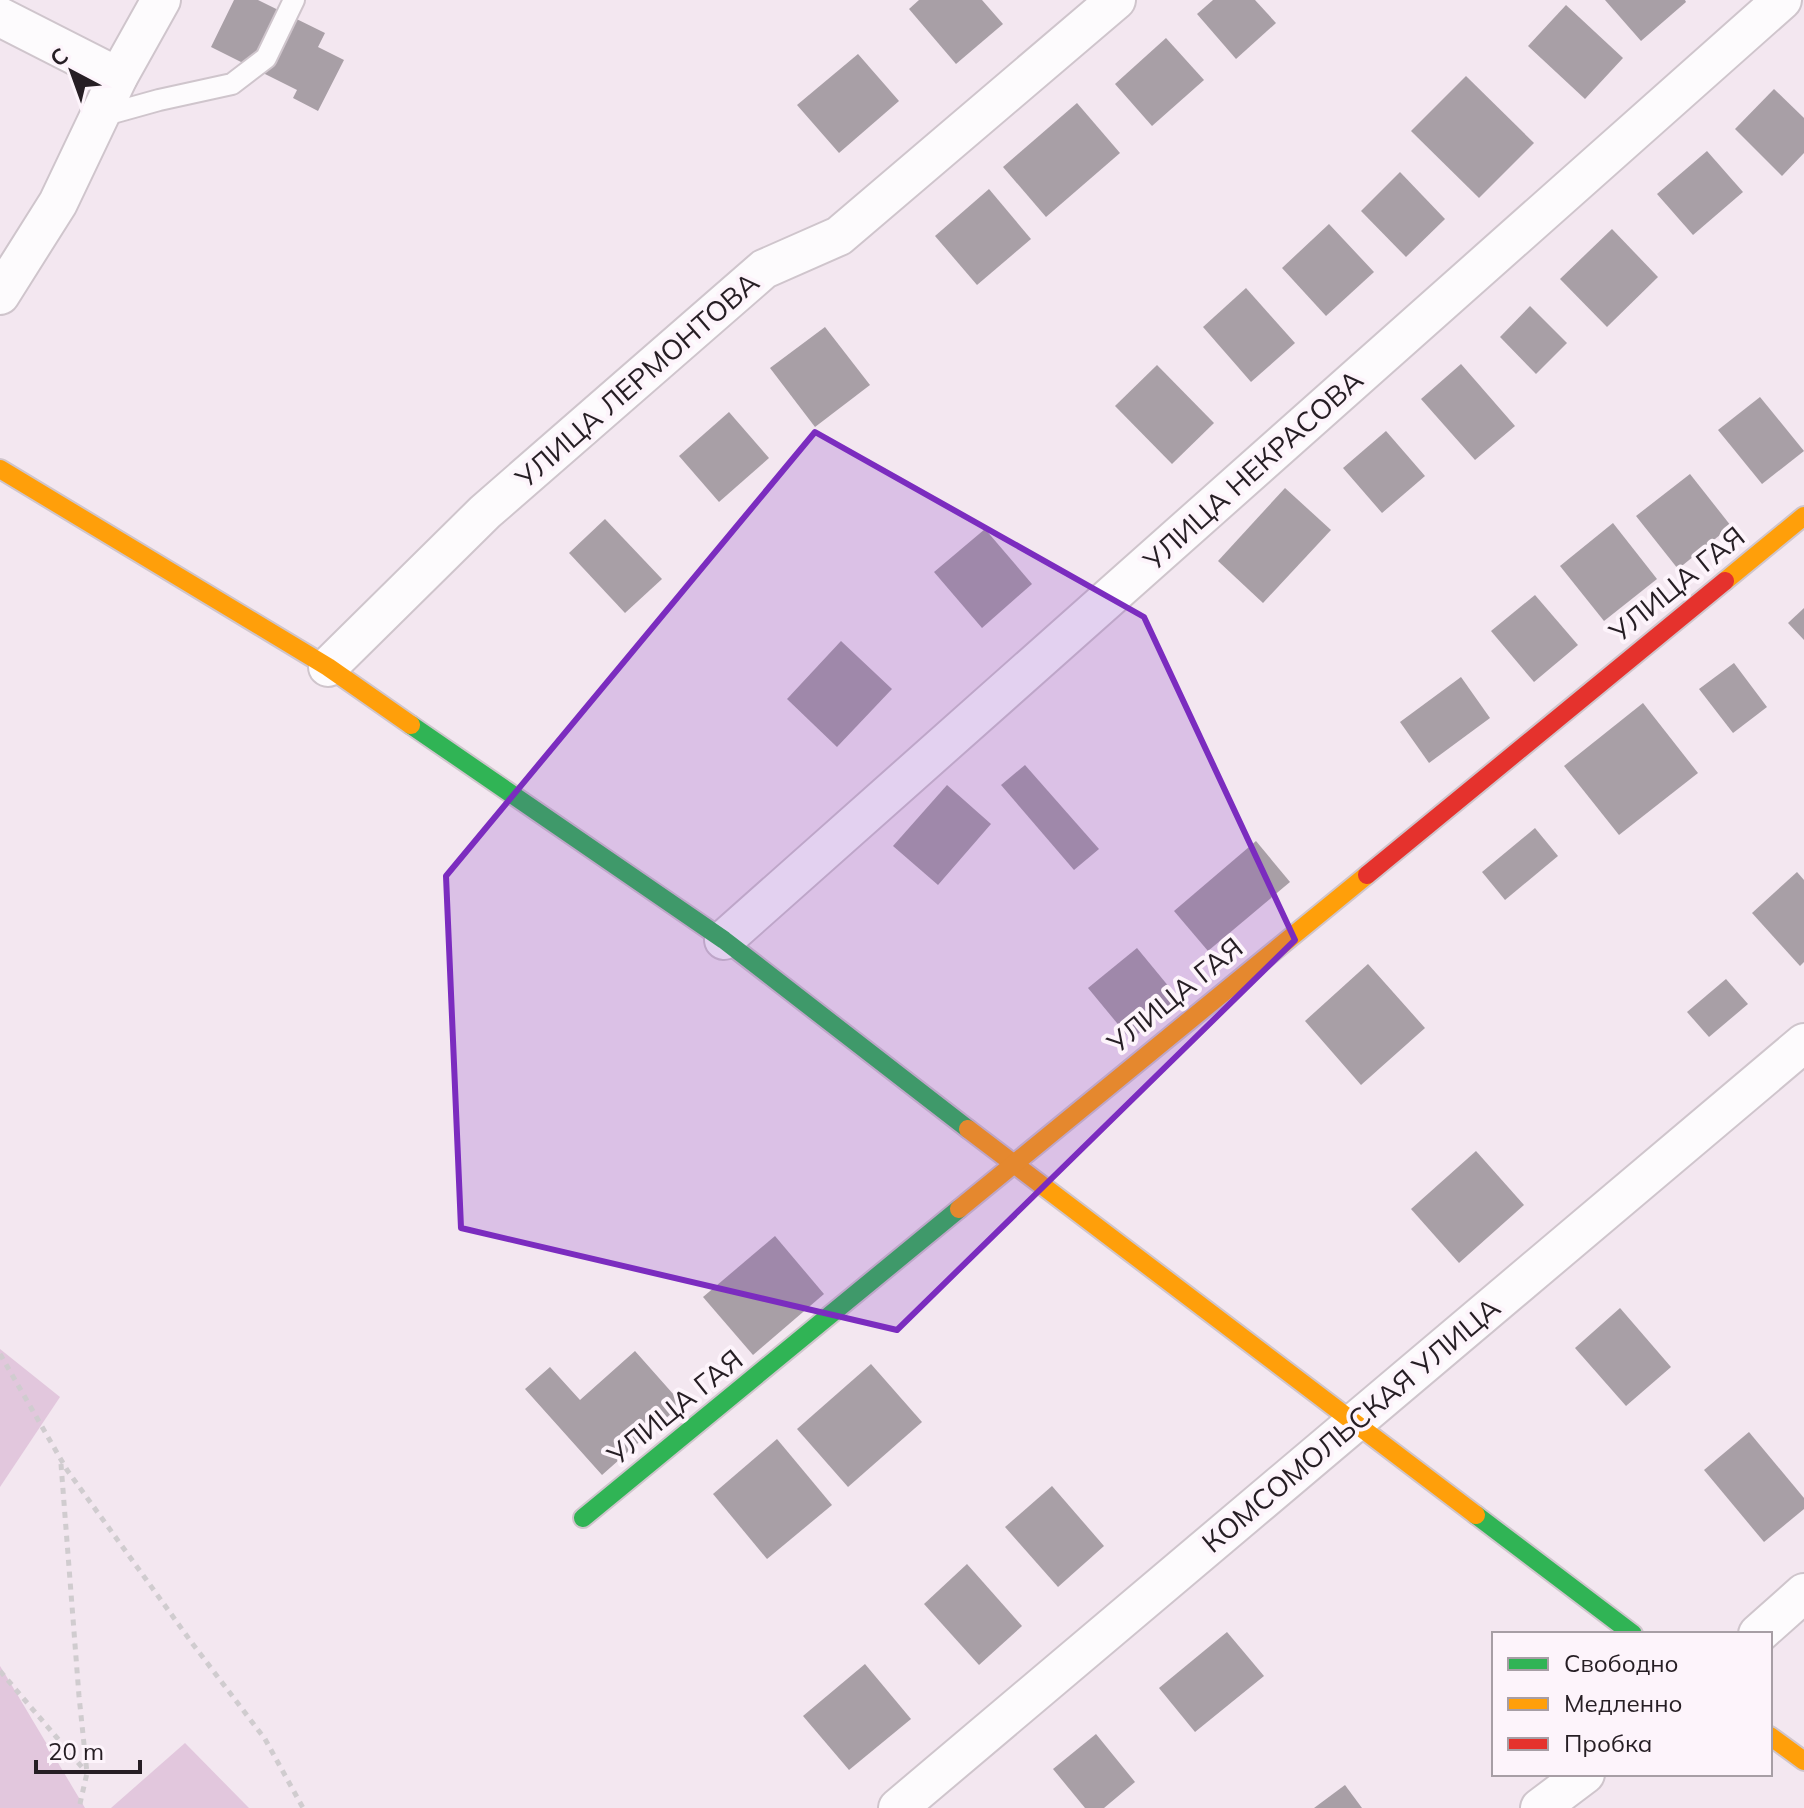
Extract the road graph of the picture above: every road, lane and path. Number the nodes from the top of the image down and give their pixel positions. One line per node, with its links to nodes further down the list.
1 (161, 0): 6 (street)
2 (294, 0): 7 (lane)
3 (1116, 0): 11 (street, УЛИЦА ЛЕРМОНТОВА)
4 (1782, 0): 12 (street, УЛИЦА НЕКРАСОВА)
5 (0, 17): 6 (street)
6 (118, 77): 7 (street)
7 (98, 117): 8 (street)
8 (0, 295)
9 (0, 469): 11 (street)
10 (1804, 516): 14 (street, УЛИЦА ГАЯ)
11 (328, 667): 12 (street)
12 (724, 940): 14 (street)
13 (1804, 1043): 16 (street, КОМСОМОЛЬСКАЯ УЛИЦА)
14 (1013, 1165): 16 (street); 18 (street, УЛИЦА ГАЯ)
15 (0, 1354): 17 (path)
16 (1355, 1422): 20 (street); 29 (street, КОМСОМОЛЬСКАЯ УЛИЦА)
17 (61, 1459): 25 (path); 28 (path)
18 (583, 1518)
19 (1804, 1593): 21 (street)
20 (1630, 1632)
21 (1760, 1632)
22 (0, 1671): 25 (path)
23 (1772, 1737): 24 (street)
24 (1804, 1761)
25 (87, 1773): 27 (path)
26 (1582, 1776): 30 (street)
27 (79, 1808)
28 (303, 1808)
29 (898, 1808)
30 (1540, 1808)

